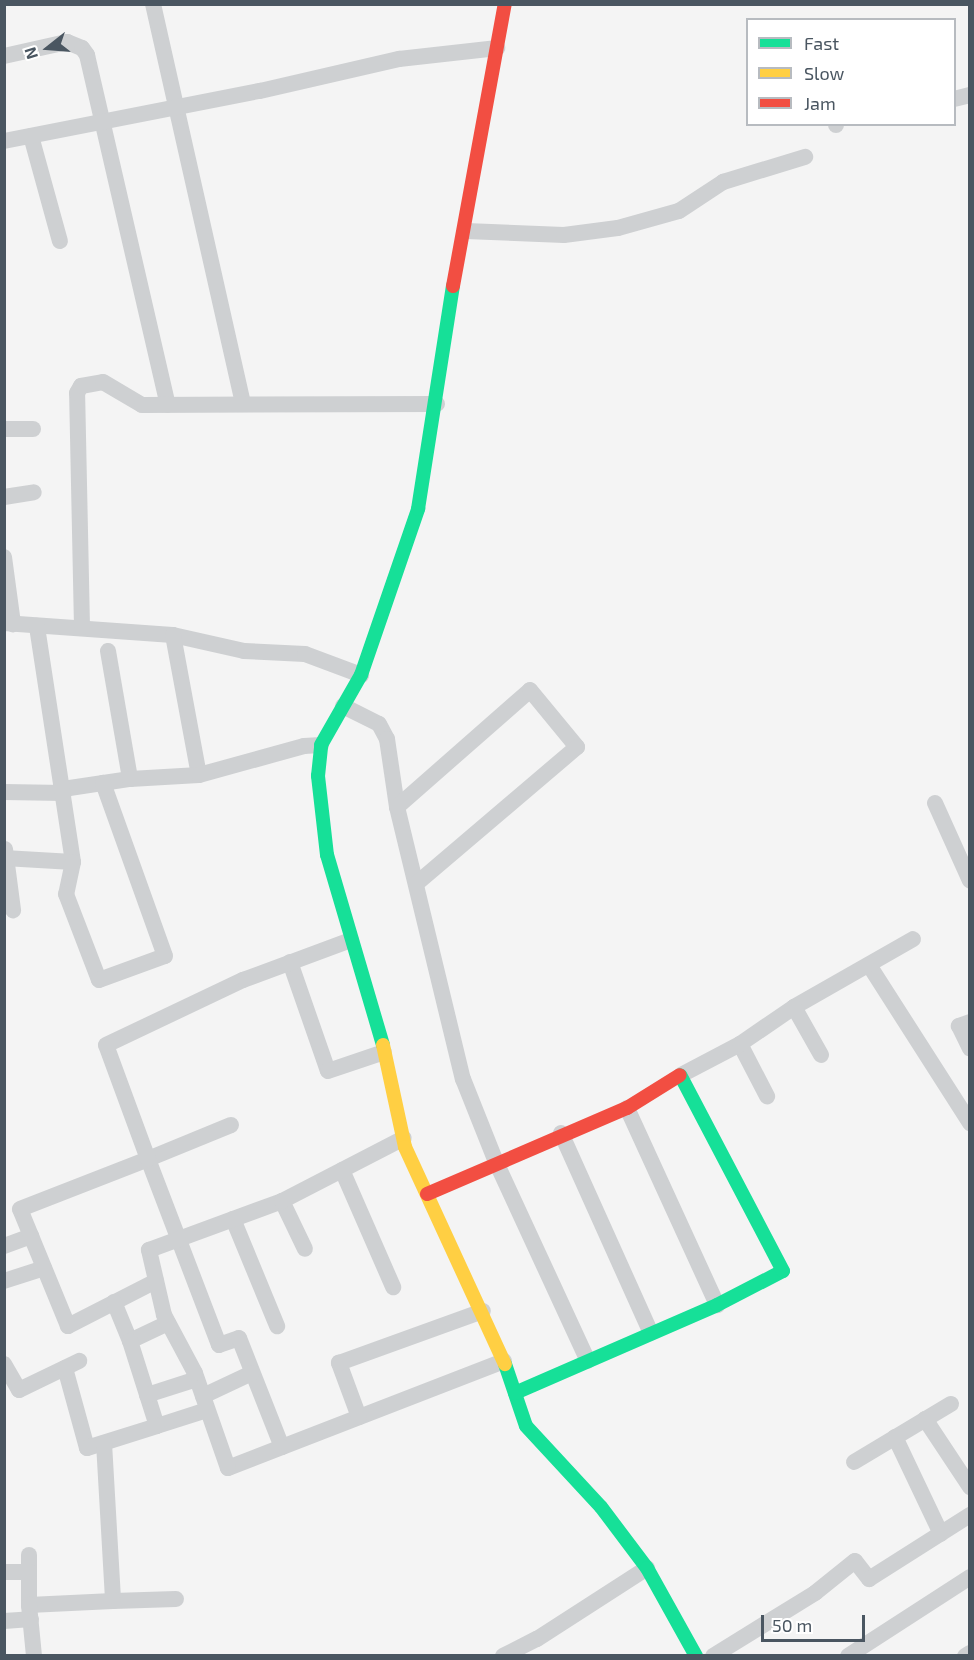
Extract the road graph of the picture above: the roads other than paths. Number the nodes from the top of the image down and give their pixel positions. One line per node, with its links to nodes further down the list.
1 (153, 4): 5 (street)
2 (505, 4): 3 (street)
3 (497, 48): 5 (street); 10 (street)
4 (4, 56): 6 (street)
5 (175, 108): 6 (street); 12 (street)
6 (100, 123): 7 (street); 14 (street)
7 (31, 136): 8 (street); 11 (street)
8 (4, 141)
9 (806, 157): 10 (street)
10 (466, 231): 13 (street)
11 (60, 241)
12 (243, 404): 13 (street); 14 (street)
13 (437, 404): 25 (street)
14 (168, 405): 22 (street)
15 (4, 429): 16 (street)
16 (33, 429)
17 (34, 492): 18 (street)
18 (4, 497)
19 (4, 557): 20 (street)
20 (9, 624): 21 (street)
21 (37, 626): 22 (street); 31 (street)
22 (82, 627): 23 (street)
23 (173, 634): 25 (street); 28 (street)
24 (108, 651): 29 (street)
25 (361, 675): 26 (street)
26 (343, 706): 27 (street); 34 (street)
27 (321, 745): 28 (street); 41 (street)
28 (199, 775): 29 (street)
29 (130, 779): 30 (street)
30 (103, 783): 31 (street); 36 (street)
31 (63, 791): 32 (street); 36 (street)
32 (4, 792)
33 (935, 803): 37 (street)
34 (397, 807): 38 (street); 38 (street)
35 (5, 855): 36 (street); 39 (street)
36 (73, 862)
37 (969, 881)
38 (416, 884): 58 (street)
39 (14, 910)
40 (913, 939): 43 (street)
41 (351, 940): 42 (street); 48 (street)
42 (290, 962): 48 (street); 57 (street)
43 (869, 965): 44 (street); 53 (street)
44 (794, 1007): 46 (street); 49 (street)
45 (969, 1022): 47 (street)
46 (740, 1044): 50 (street); 51 (street)
47 (969, 1049)
48 (384, 1052): 56 (street)
49 (821, 1055)
50 (681, 1075): 52 (street); 72 (street)
51 (767, 1096)
52 (627, 1108): 55 (street); 72 (street)
53 (969, 1123)
54 (231, 1125): 57 (street)
55 (561, 1133): 58 (street); 76 (street)
56 (404, 1138): 59 (street); 60 (street)
57 (148, 1159): 63 (street); 64 (street)
58 (495, 1162): 60 (street); 79 (street)
59 (342, 1170): 61 (street); 70 (street)
60 (427, 1194): 73 (street)
61 (282, 1201): 62 (street); 66 (street)
62 (233, 1219): 64 (street); 75 (street)
63 (32, 1236): 65 (street); 67 (street)
64 (180, 1238): 69 (street); 81 (street)
65 (4, 1245)
66 (305, 1250)
67 (44, 1268): 68 (street); 71 (street)
68 (4, 1281)
69 (156, 1281): 71 (street); 74 (street)
70 (393, 1287)
71 (114, 1302): 77 (street)
72 (717, 1305): 76 (street)
73 (483, 1311): 78 (street); 87 (street)
74 (168, 1323): 77 (street); 82 (street)
75 (277, 1326)
76 (651, 1333): 79 (street)
77 (130, 1341): 84 (street)
78 (504, 1361): 83 (street); 87 (street)
79 (588, 1361): 83 (street)
80 (4, 1364): 91 (street)
81 (252, 1373): 85 (street); 92 (street)
82 (197, 1379): 84 (street); 85 (street)
83 (515, 1394): 97 (street)
84 (147, 1395): 89 (street)
85 (205, 1403): 89 (street); 92 (street)
86 (951, 1404): 88 (street)
87 (359, 1417): 92 (street)
88 (925, 1419): 90 (street); 94 (street)
89 (157, 1426): 91 (street)
90 (895, 1437): 93 (street); 96 (street)
91 (104, 1443): 101 (street)
92 (282, 1447)
93 (854, 1462)
94 (969, 1487)
95 (969, 1515): 96 (street)
96 (940, 1534): 108 (street)
97 (647, 1568): 104 (street); 106 (street)
98 (4, 1572): 102 (street)
99 (969, 1577): 109 (street)
100 (176, 1599): 101 (street)
101 (113, 1601): 102 (street)
102 (30, 1612): 103 (street); 105 (street)
103 (4, 1621)
104 (694, 1651): 107 (street)
105 (34, 1656)
106 (503, 1656)
107 (677, 1656)
108 (712, 1656)
109 (848, 1656)

